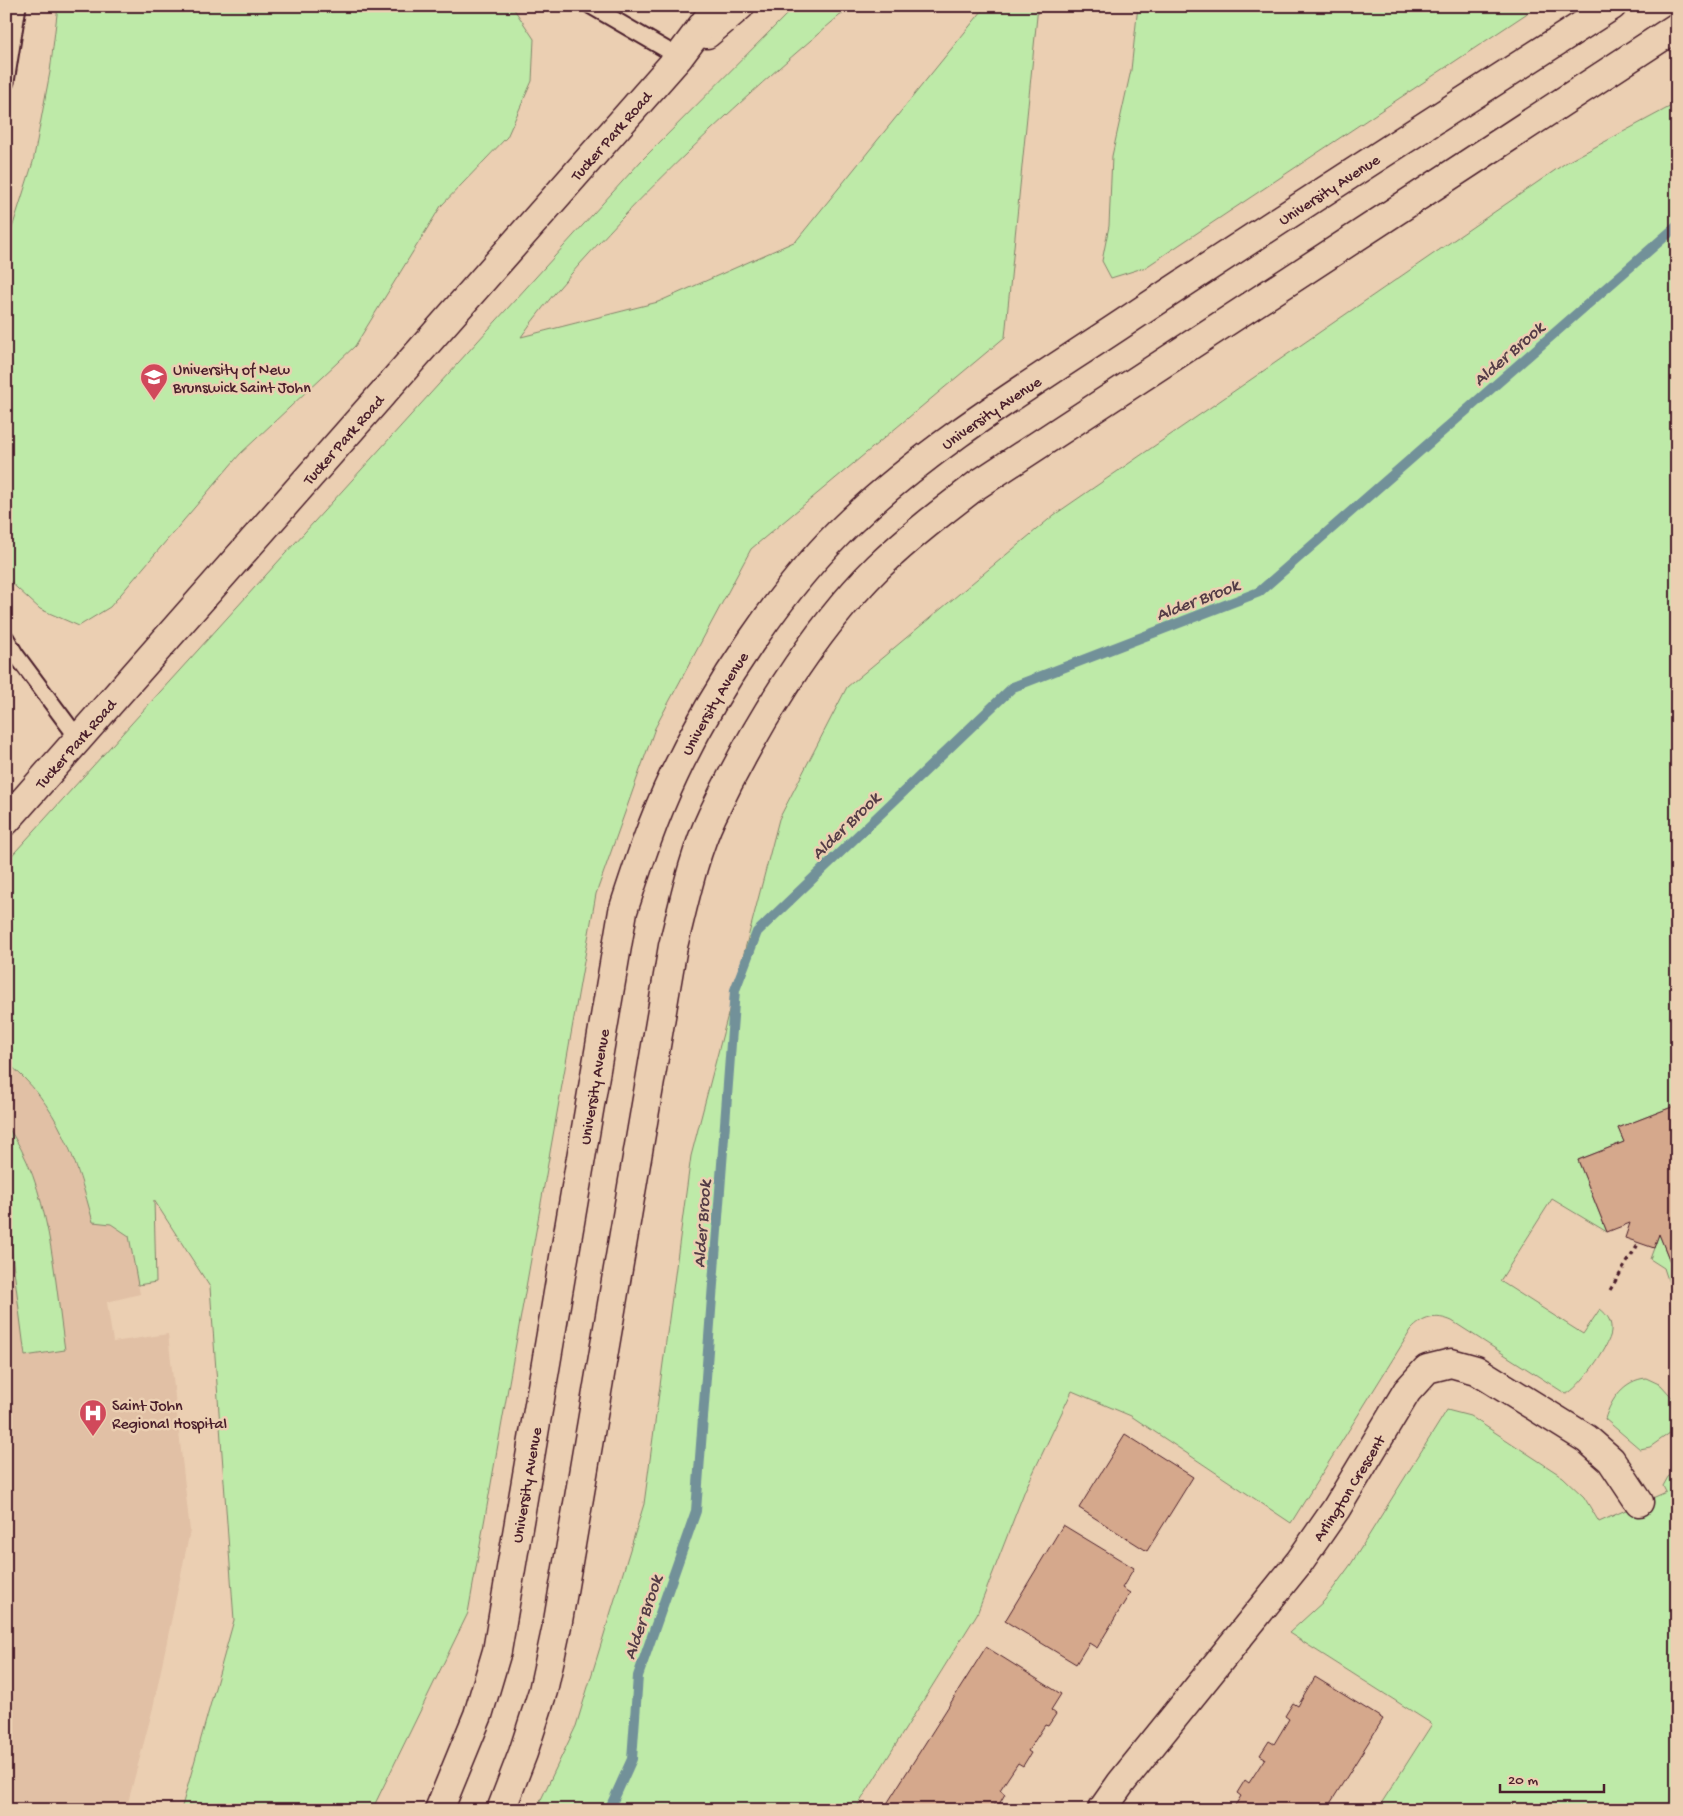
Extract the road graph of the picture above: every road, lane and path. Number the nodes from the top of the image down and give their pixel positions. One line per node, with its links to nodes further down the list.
1 (18, 6): 8 (lane)
2 (591, 6): 7 (lane)
3 (718, 6): 7 (main road, Tucker Park Road)
4 (740, 6): 7 (main road, Tucker Park Road)
5 (1612, 6): 15 (main road, University Avenue)
6 (1677, 27): 16 (main road)
7 (679, 57): 10 (main road, Tucker Park Road)
8 (6, 82)
9 (6, 638): 10 (lane)
10 (80, 740): 11 (main road, Tucker Park Road)
11 (6, 821)
12 (1639, 1243): 13 (path)
13 (1610, 1290)
14 (1639, 1502): 17 (main road, Arlington Crescent)
15 (439, 1810)
16 (501, 1810)
17 (1102, 1810)

